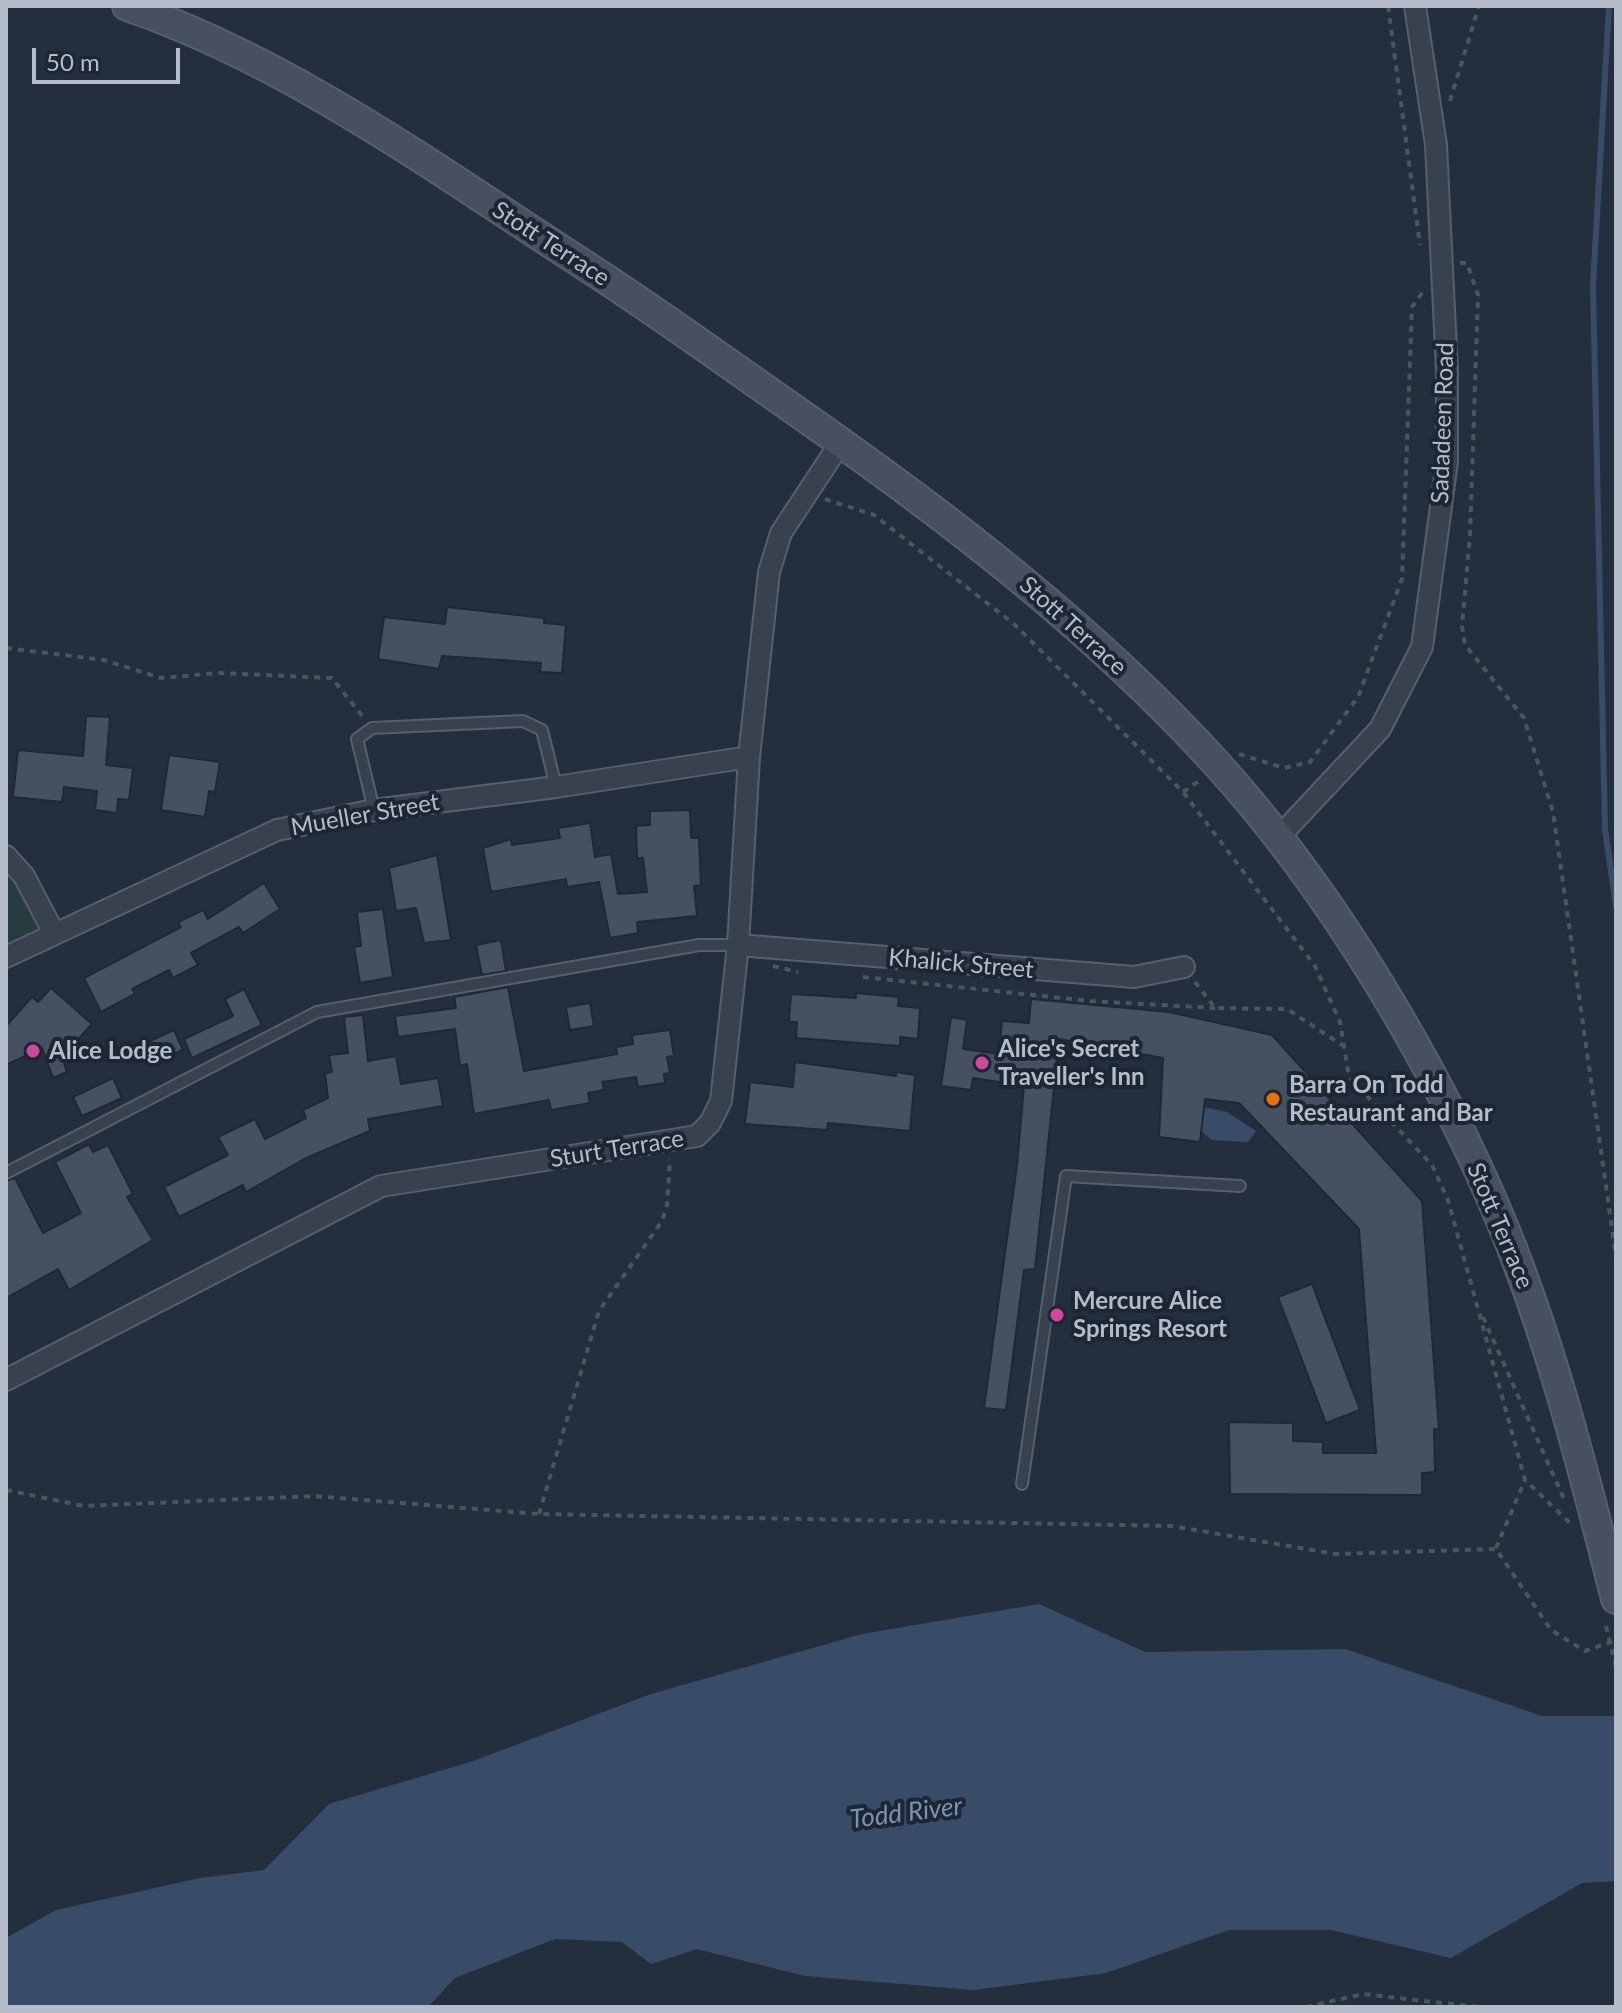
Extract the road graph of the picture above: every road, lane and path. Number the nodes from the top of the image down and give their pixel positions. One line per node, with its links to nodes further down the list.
1 (127, 6): 7 (main road, Stott Terrace)
2 (1388, 6): 6 (path)
3 (1415, 6): 6 (street, Sadadeen Road)
4 (1479, 6): 5 (path)
5 (1449, 103)
6 (1435, 263): 12 (path); 16 (street, Sadadeen Road); 30 (path)
7 (841, 442): 8 (street, Sturt Terrace); 12 (main road, Stott Terrace)
8 (807, 493): 11 (street, Sturt Terrace); 14 (path)
9 (6, 648): 10 (path)
10 (372, 728): 13 (lane); 15 (lane)
11 (749, 757): 13 (street, Mueller Street); 19 (street, Sturt Terrace)
12 (1220, 767): 14 (path); 16 (main road, Stott Terrace)
13 (556, 787): 15 (street, Mueller Street)
14 (1183, 792): 26 (path)
15 (374, 810): 18 (street, Mueller Street)
16 (1278, 838): 40 (main road, Stott Terrace)
17 (6, 856): 18 (street)
18 (54, 933): 21 (street, Mueller Street)
19 (738, 945): 20 (street, Khalick Street); 27 (street, Sturt Terrace); 28 (lane)
20 (761, 947): 22 (street, Khalick Street); 23 (path)
21 (6, 957)
22 (1184, 967): 25 (path)
23 (809, 973)
24 (856, 976): 25 (path)
25 (1215, 1008): 26 (path)
26 (1342, 1045): 31 (path)
27 (671, 1140): 32 (street, Sturt Terrace); 37 (path)
28 (6, 1173)
29 (1240, 1186): 34 (lane)
30 (1616, 1257)
31 (1476, 1304): 33 (path); 36 (path)
32 (6, 1380)
33 (1525, 1480): 38 (path); 39 (path)
34 (1022, 1484)
35 (6, 1490): 37 (path)
36 (1565, 1502)
37 (539, 1514): 39 (path)
38 (1572, 1516)
39 (1496, 1549): 41 (path)
40 (1609, 1607): 42 (path, bridge)
41 (1616, 1640)
42 (1616, 1667)
43 (1309, 2007): 44 (path)
44 (1478, 2007)

